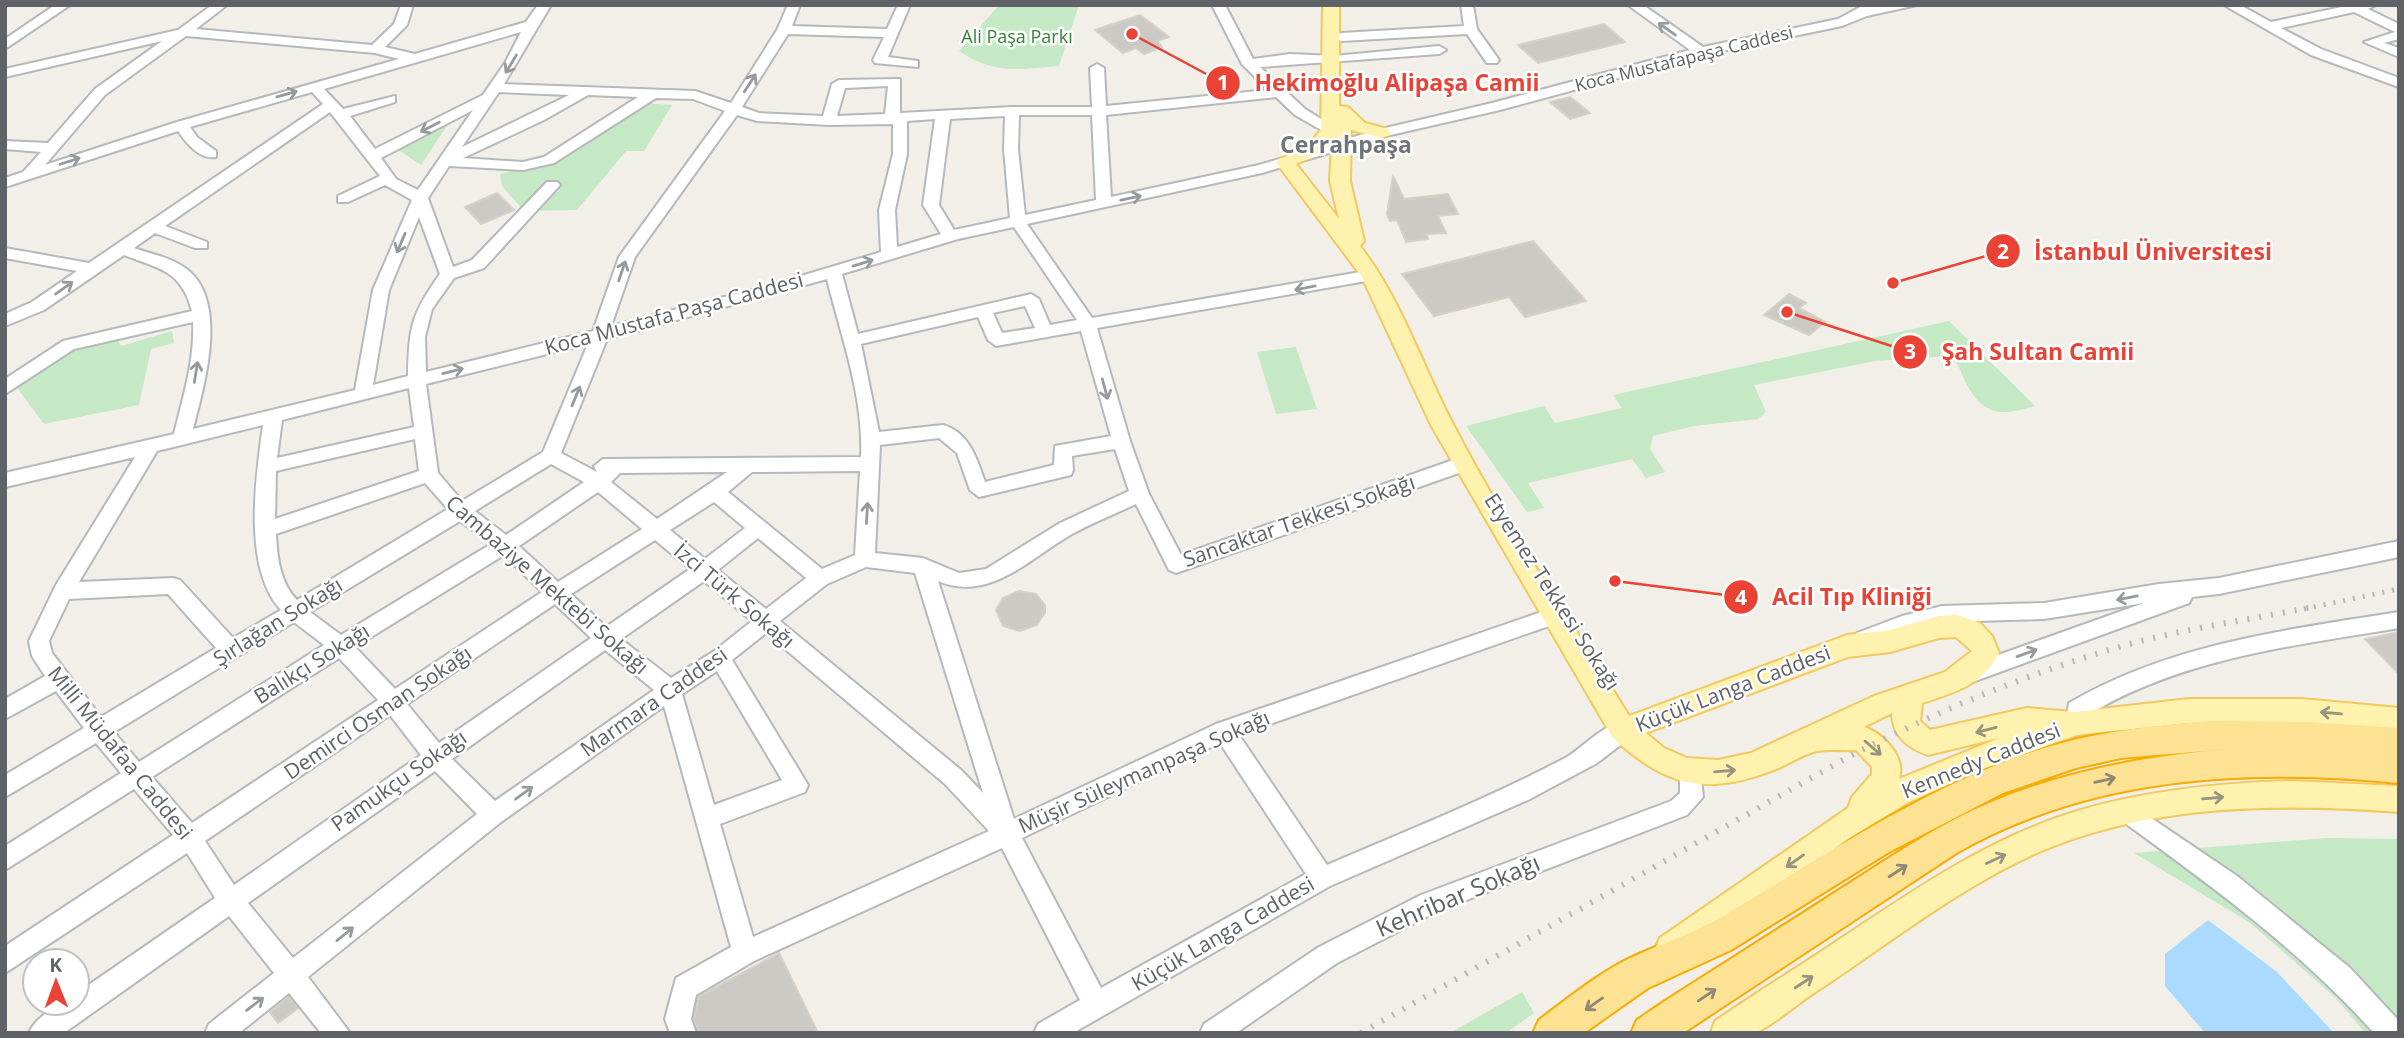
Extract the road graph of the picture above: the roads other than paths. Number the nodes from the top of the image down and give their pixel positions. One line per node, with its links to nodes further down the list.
1 (64, 5): 28 (street)
2 (221, 5): 24 (street)
3 (407, 5): 29 (street)
4 (545, 5): 19 (street)
5 (794, 5): 23 (street)
6 (904, 5): 7 (street); 25 (street)
7 (921, 5)
8 (1218, 5): 37 (street)
9 (1331, 5): 34 (main road)
10 (1341, 5): 27 (main road)
11 (1466, 5): 21 (street)
12 (1661, 5): 16 (street)
13 (1912, 5): 17 (street, Koca Mustafapaşa Caddesi)
14 (2230, 5): 20 (street)
15 (2370, 5): 18 (street)
16 (1637, 8): 31 (street, one-way to 16)
17 (1862, 8): 31 (street, Koca Mustafapaşa Caddesi)
18 (2356, 8): 20 (street); 22 (street)
19 (531, 25): 33 (street); 45 (street, one-way to 45)
20 (2267, 27): 39 (street)
21 (1470, 29): 27 (street); 35 (street)
22 (2399, 29)
23 (784, 30): 25 (street); 49 (street, one-way to 23)
24 (186, 32): 29 (street); 40 (street); 60 (street)
25 (893, 33): 36 (street)
26 (2399, 35): 32 (street)
27 (1341, 37): 34 (main road)
28 (5, 46)
29 (375, 49): 33 (street)
30 (1440, 50): 34 (street)
31 (1701, 51): 57 (street, Koca Mustafapaşa Caddesi)
32 (2399, 54): 39 (street)
33 (411, 57): 42 (street)
34 (1335, 58): 37 (street); 52 (main road); 58 (main road)
35 (1492, 60)
36 (913, 64)
37 (1249, 64): 46 (street)
38 (1097, 68): 51 (street)
39 (2362, 70): 41 (street)
40 (5, 73)
41 (2399, 83)
42 (314, 86): 48 (street); 56 (street, one-way to 42)
43 (586, 91): 44 (street); 45 (street); 63 (street)
44 (656, 92): 49 (street); 63 (street)
45 (491, 93): 62 (street, one-way to 62); 63 (street)
46 (1278, 93): 51 (street); 58 (street)
47 (390, 99): 48 (street)
48 (337, 109): 62 (street); 75 (street)
49 (733, 110): 55 (street); 90 (street, one-way to 49)
50 (1012, 111): 51 (street); 53 (street); 74 (street)
51 (1101, 111): 73 (street)
52 (1342, 111): 57 (main road); 58 (main road)
53 (943, 116): 54 (street); 76 (street)
54 (896, 119): 55 (street); 55 (street); 80 (street)
55 (829, 121)
56 (182, 125): 61 (street); 65 (street, one-way to 56)
57 (1382, 133): 58 (street, Koca Mustafapaşa Caddesi)
58 (1336, 138): 64 (main road); 67 (main road)
59 (5, 145): 60 (street)
60 (51, 148): 65 (street)
61 (211, 154)
62 (371, 158): 66 (street)
63 (444, 161): 71 (street)
64 (1285, 162): 70 (main road); 73 (street, Koca Mustafa Paşa Caddesi, one-way to 64)
65 (30, 174): 68 (street)
66 (387, 177): 71 (street); 72 (street)
67 (1339, 181): 70 (main road); 81 (main road)
68 (5, 183)
69 (552, 184): 84 (street)
70 (1303, 186): 81 (main road)
71 (420, 198): 84 (street); 94 (street, one-way to 94)
72 (343, 199)
73 (1104, 203): 74 (street, Koca Mustafa Paşa Caddesi)
74 (1018, 222): 76 (street, Koca Mustafa Paşa Caddesi); 88 (street, Sancaktar Tekkesi Sokağı)
75 (153, 227): 77 (street); 78 (street)
76 (950, 237): 80 (street, Koca Mustafa Paşa Caddesi)
77 (201, 245)
78 (121, 248): 82 (street); 86 (street)
79 (5, 253): 82 (street)
80 (889, 255): 83 (street, Koca Mustafa Paşa Caddesi, one-way to 80)
81 (1371, 263): 88 (street, one-way to 88); 104 (main road, Etyemez Tekkesi Sokağı)
82 (92, 269): 87 (street, one-way to 82)
83 (833, 272): 90 (street, Koca Mustafa Paşa Caddesi); 91 (street)
84 (448, 274): 92 (street, Cambaziye Mektebi Sokağı)
85 (983, 308): 89 (street); 89 (street); 91 (street)
86 (203, 314): 93 (street); 97 (street, one-way to 86)
87 (5, 321)
88 (1087, 323): 89 (street); 99 (street, Sancaktar Tekkesi Sokağı, one-way to 99)
89 (1044, 330)
90 (600, 335): 92 (street, Koca Mustafa Paşa Caddesi, one-way to 90); 101 (street, one-way to 90)
91 (850, 341): 98 (street)
92 (417, 380): 94 (street, Koca Mustafa Paşa Caddesi); 96 (street, Cambaziye Mektebi Sokağı)
93 (5, 388)
94 (363, 392): 95 (street, Koca Mustafa Paşa Caddesi)
95 (272, 417): 97 (street, Koca Mustafa Paşa Caddesi); 106 (street)
96 (424, 431): 106 (street); 107 (street, Cambaziye Mektebi Sokağı)
97 (183, 439): 100 (street, Koca Mustafa Paşa Caddesi)
98 (871, 440): 99 (street); 103 (street)
99 (1121, 441): 111 (street, Sancaktar Tekkesi Sokağı)
100 (152, 446): 108 (street, Koca Mustafa Paşa Caddesi); 123 (street, Milli Müdafaa Caddesi)
101 (551, 456): 105 (street); 109 (street, İzci Türk Sokağı); 112 (street, Şırlağan Sokağı)
102 (749, 464): 103 (street); 105 (street); 110 (street, Demirci Osman Sokağı)
103 (869, 464): 118 (street, one-way to 103)
104 (1464, 464): 111 (street, Sancaktar Tekkesi Sokağı); 126 (main road, Etyemez Tekkesi Sokağı); 144 (main road, Etyemez Tekkesi Sokağı)
105 (615, 466): 109 (street, Balıkçı Sokağı)
106 (266, 467): 113 (street)
107 (429, 475): 112 (street, Cambaziye Mektebi Sokağı); 113 (street)
108 (5, 480)
109 (599, 482): 115 (street, İzci Türk Sokağı); 116 (street, Balıkçı Sokağı)
110 (715, 492): 114 (street); 115 (street, Demirci Osman Sokağı)
111 (1140, 494): 119 (street)
112 (459, 510): 116 (street, Cambaziye Mektebi Sokağı); 125 (street, Şırlağan Sokağı)
113 (267, 529): 125 (street)
114 (757, 529): 120 (street, Pamukçu Sokağı); 121 (street)
115 (656, 531): 120 (street, İzci Türk Sokağı); 124 (street, Demirci Osman Sokağı)
116 (506, 545): 124 (street, Cambaziye Mektebi Sokağı); 130 (street, Balıkçı Sokağı)
117 (2399, 549): 122 (street, Küçük Langa Caddesi)
118 (865, 559): 119 (street); 121 (street, Marmara Caddesi)
119 (923, 566): 157 (street)
120 (704, 570): 128 (street, İzci Türk Sokağı); 129 (street, Pamukçu Sokağı)
121 (820, 578): 128 (street, Marmara Caddesi)
122 (2218, 586): 131 (street, Küçük Langa Caddesi, one-way to 131); 134 (street, one-way to 122)
123 (63, 591): 132 (street); 135 (street, Milli Müdafaa Caddesi)
124 (556, 593): 129 (street, Cambaziye Mektebi Sokağı); 138 (street, Demirci Osman Sokağı)
125 (296, 612): 130 (street); 132 (street, Şırlağan Sokağı)
126 (1553, 616): 143 (street, Müşir Süleymanpaşa Sokağı); 144 (main road, Etyemez Tekkesi Sokağı)
127 (2399, 620): 141 (street)
128 (764, 621): 133 (street, Marmara Caddesi); 157 (street, İzci Türk Sokağı)
129 (603, 638): 136 (street, Cambaziye Mektebi Sokağı); 147 (street, Pamukçu Sokağı)
130 (340, 646): 138 (street); 150 (street, Balıkçı Sokağı)
131 (1847, 646): 134 (main road); 144 (main road, Küçük Langa Caddesi)
132 (232, 652): 142 (street, Şırlağan Sokağı)
133 (720, 658): 136 (street, Marmara Caddesi); 155 (street)
134 (1962, 676): 137 (main road)
135 (59, 678): 139 (street); 142 (street, Milli Müdafaa Caddesi)
136 (670, 690): 154 (street, Marmara Caddesi, one-way to 136); 155 (street, Cambaziye Mektebi Sokağı)
137 (1913, 692): 141 (main road, one-way to 137); 146 (main road)
138 (394, 703): 147 (street); 158 (street, Demirci Osman Sokağı)
139 (5, 710)
140 (2399, 720): 141 (main road, Kennedy Caddesi, one-way to 141)
141 (2077, 723): 156 (main road, Kennedy Caddesi)
142 (99, 731): 150 (street, Milli Müdafaa Caddesi); 151 (street, Şırlağan Sokağı)
143 (1224, 731): 157 (street, Müşir Süleymanpaşa Sokağı); 160 (street)
144 (1632, 734): 148 (main road); 160 (street, Küçük Langa Caddesi)
145 (2399, 742): 164 (highway)
146 (1809, 743): 148 (main road, one-way to 146); 156 (main road, one-way to 156)
147 (436, 756): 154 (street); 161 (street, Pamukçu Sokağı)
148 (1691, 769): 172 (street, Kehribar Sokağı)
149 (2399, 769): 174 (highway, one-way to 149)
150 (135, 776): 158 (street, Milli Müdafaa Caddesi); 159 (street, Balıkçı Sokağı)
151 (5, 787)
152 (2399, 799): 153 (main road, one-way to 152)
153 (2126, 811): 175 (main road, one-way to 153); 176 (street)
154 (493, 815): 165 (street, Marmara Caddesi, one-way to 154)
155 (707, 818): 162 (street, Cambaziye Mektebi Sokağı)
156 (1838, 830): 164 (main road, Kennedy Caddesi, one-way to 164)
157 (1007, 834): 162 (street, Müşir Süleymanpaşa Sokağı); 166 (street)
158 (190, 838): 161 (street, Milli Müdafaa Caddesi); 163 (street, Demirci Osman Sokağı)
159 (5, 859)
160 (1322, 878): 166 (street, Küçük Langa Caddesi)
161 (230, 899): 165 (street, Milli Müdafaa Caddesi); 167 (street, Pamukçu Sokağı)
162 (745, 953): 170 (street)
163 (5, 961)
164 (1636, 975): 173 (highway, Kennedy Caddesi, one-way to 173)
165 (292, 976): 168 (street, Marmara Caddesi, one-way to 165); 169 (street, Milli Müdafaa Caddesi)
166 (1097, 1006): 171 (street, Küçük Langa Caddesi)
167 (42, 1033)
168 (218, 1033)
169 (337, 1033)
170 (683, 1033)
171 (1047, 1033)
172 (1213, 1033)
173 (1552, 1033)
174 (1650, 1033)
175 (1727, 1033)
176 (2392, 1033)

